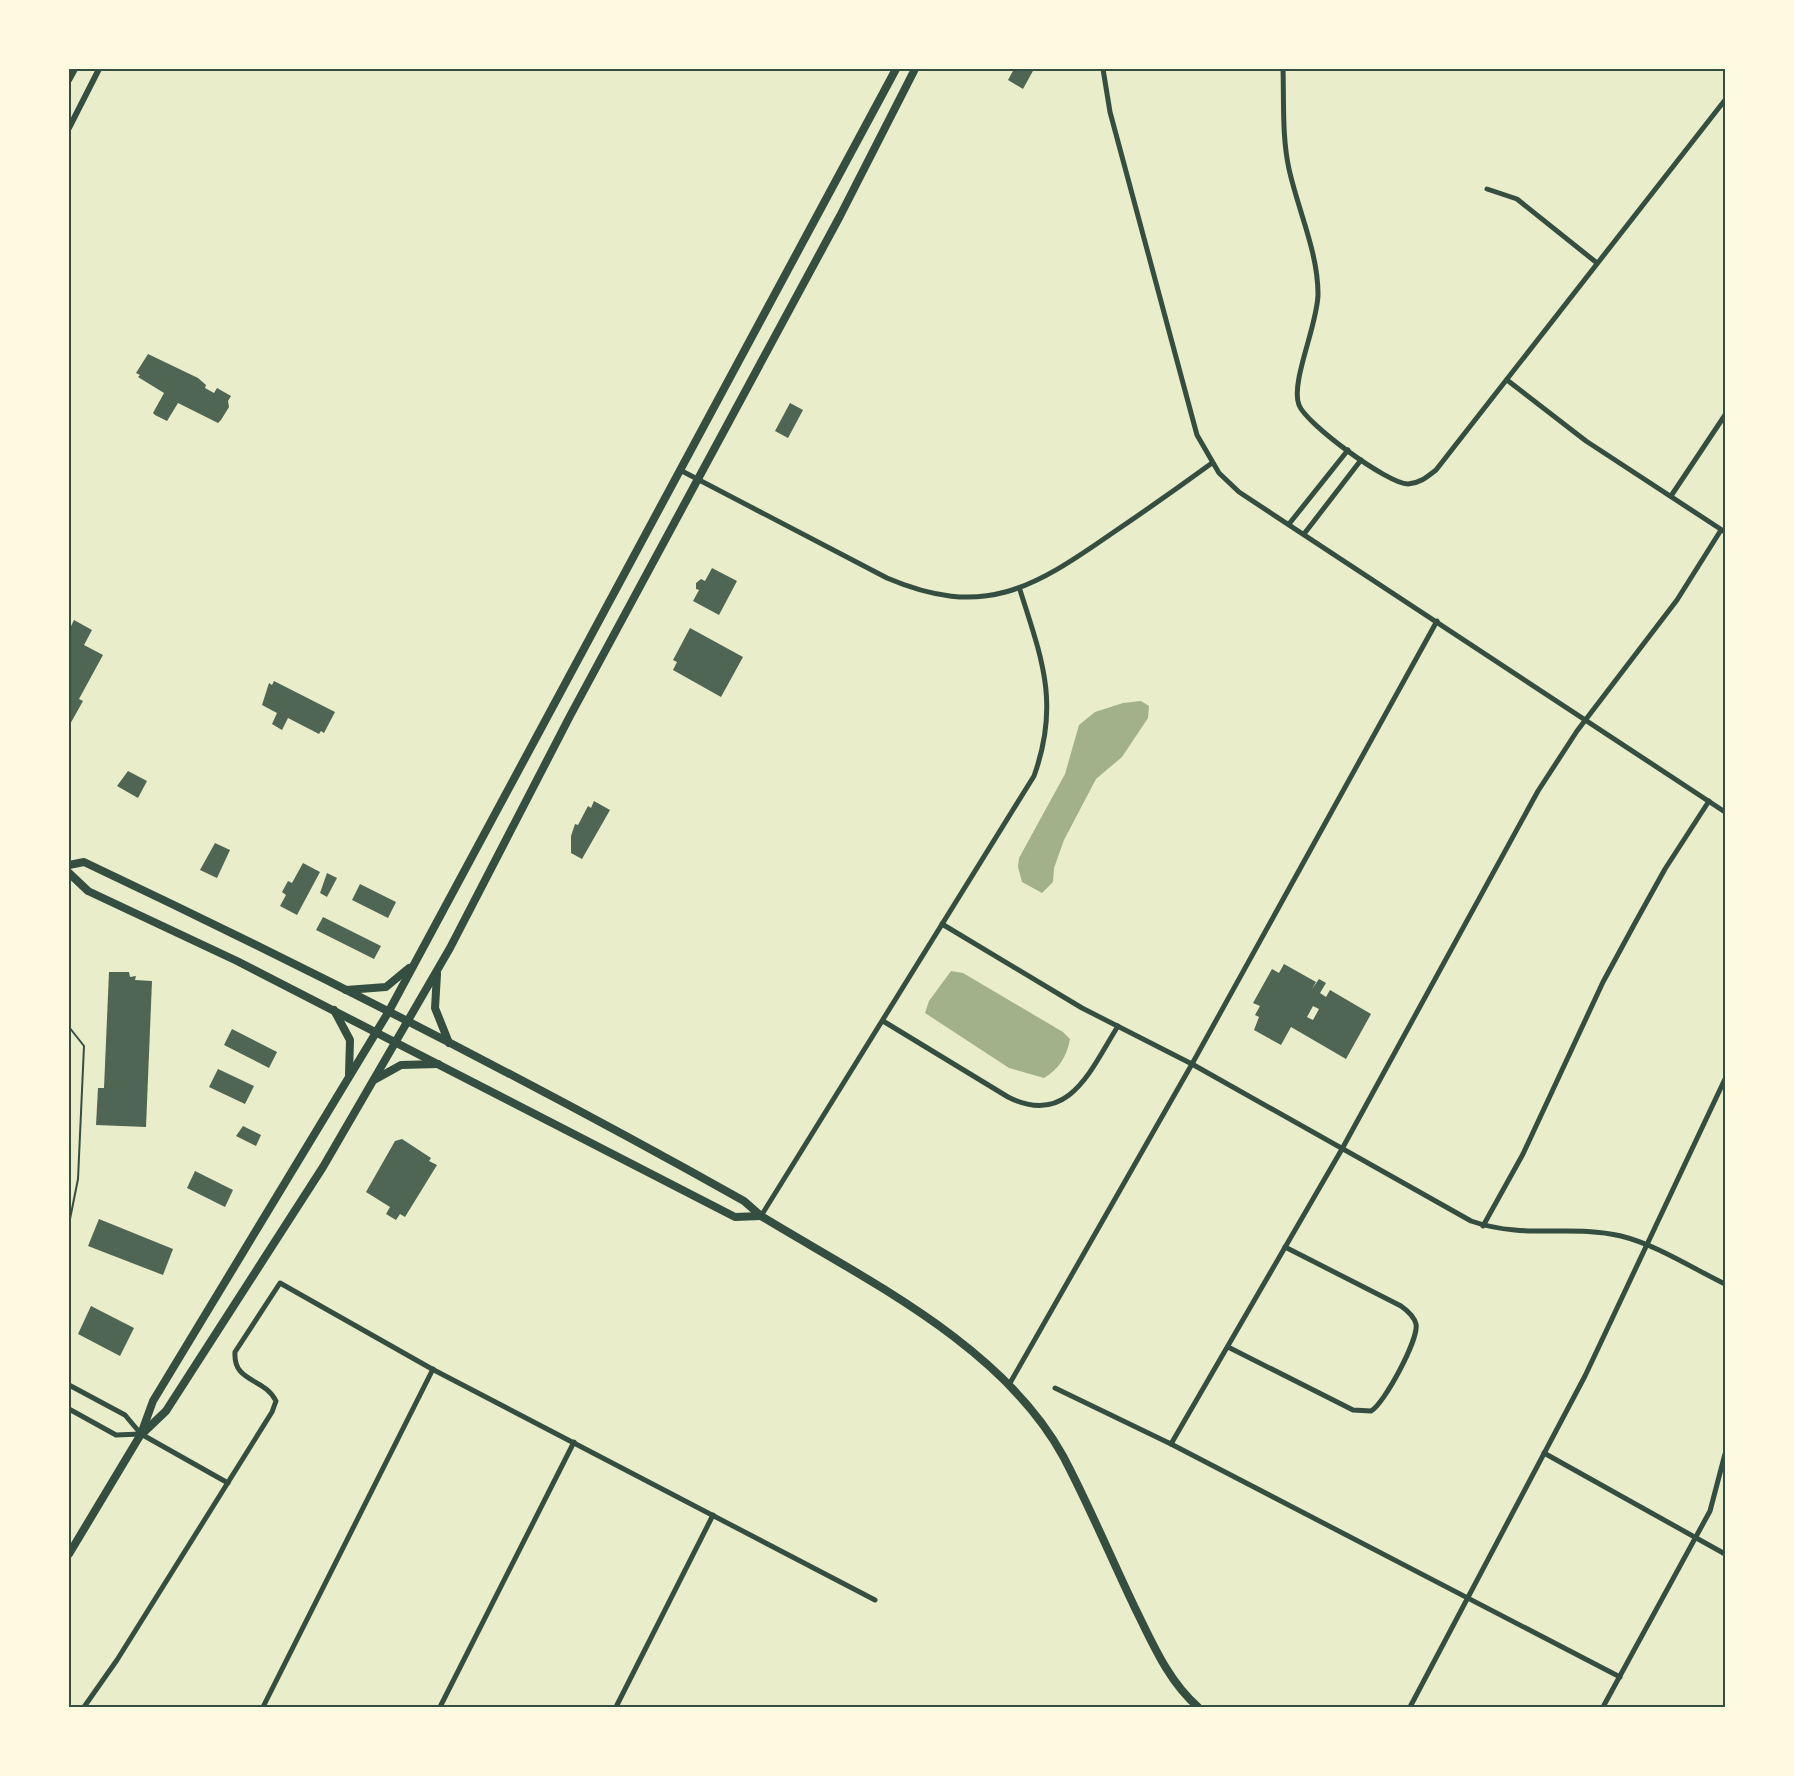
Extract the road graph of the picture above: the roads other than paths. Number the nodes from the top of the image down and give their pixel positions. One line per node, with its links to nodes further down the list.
1 (75, 69): 7 (street)
2 (99, 69): 9 (street)
3 (896, 69): 17 (main road)
4 (915, 69): 18 (main road)
5 (1103, 69): 16 (street)
6 (1282, 69): 14 (street)
7 (69, 80)
8 (1725, 100): 11 (street)
9 (69, 128)
10 (1487, 189): 11 (street)
11 (1597, 263): 12 (street)
12 (1507, 380): 15 (street); 19 (street)
13 (1725, 415): 19 (street)
14 (1348, 450): 15 (street); 20 (street)
15 (1361, 460): 22 (street)
16 (1212, 463): 20 (street); 23 (street)
17 (680, 470): 18 (street); 31 (main road)
18 (696, 478): 23 (street); 32 (main road)
19 (1671, 496): 21 (street)
20 (1289, 525): 22 (street)
21 (1723, 531): 25 (street)
22 (1304, 534): 24 (street)
23 (1020, 590): 30 (street)
24 (1437, 621): 25 (street); 44 (street)
25 (1584, 720): 26 (street); 48 (street)
26 (1709, 801): 27 (street); 51 (street)
27 (1725, 812)
28 (69, 865): 33 (main road)
29 (69, 873): 34 (main road)
30 (942, 924): 36 (street); 38 (street)
31 (416, 962): 33 (main road); 35 (main road)
32 (438, 970): 37 (main road); 42 (main road)
33 (346, 990): 35 (main road)
34 (334, 1010): 40 (main road); 45 (main road)
35 (388, 1011): 37 (main road); 40 (main road)
36 (883, 1021): 38 (street); 49 (street)
37 (408, 1022): 41 (main road); 42 (main road)
38 (1118, 1026): 44 (street)
39 (69, 1027): 50 (lane)
40 (376, 1031): 41 (main road); 45 (main road)
41 (396, 1042): 43 (main road); 47 (main road)
42 (449, 1043): 49 (main road)
43 (439, 1064): 47 (main road); 49 (main road)
44 (1192, 1064): 48 (street); 57 (street)
45 (349, 1077): 61 (main road)
46 (1725, 1079): 52 (street)
47 (374, 1080): 61 (main road)
48 (1342, 1149): 51 (street); 53 (street)
49 (762, 1216): 57 (main road)
50 (69, 1224)
51 (1483, 1226): 52 (street)
52 (1646, 1245): 54 (street); 64 (street)
53 (1285, 1247): 55 (street); 55 (street)
54 (1725, 1284)
55 (1228, 1347): 63 (street)
56 (433, 1370): 62 (street); 66 (street); 76 (street)
57 (1010, 1383): 74 (main road)
58 (69, 1385): 61 (street)
59 (1055, 1388): 63 (street)
60 (69, 1409): 61 (street)
61 (141, 1434): 66 (street); 69 (main road)
62 (574, 1442): 67 (street); 77 (street)
63 (1172, 1444): 71 (street)
64 (1544, 1453): 68 (street); 71 (street)
65 (1725, 1454): 68 (street)
66 (228, 1483): 75 (street)
67 (713, 1515): 72 (street); 78 (street)
68 (1696, 1539): 70 (street); 73 (street)
69 (69, 1554)
70 (1725, 1554)
71 (1468, 1597): 73 (street); 79 (street)
72 (875, 1600)
73 (1620, 1677): 80 (street)
74 (1194, 1706)
75 (84, 1707)
76 (263, 1707)
77 (440, 1707)
78 (616, 1707)
79 (1410, 1707)
80 (1603, 1707)

